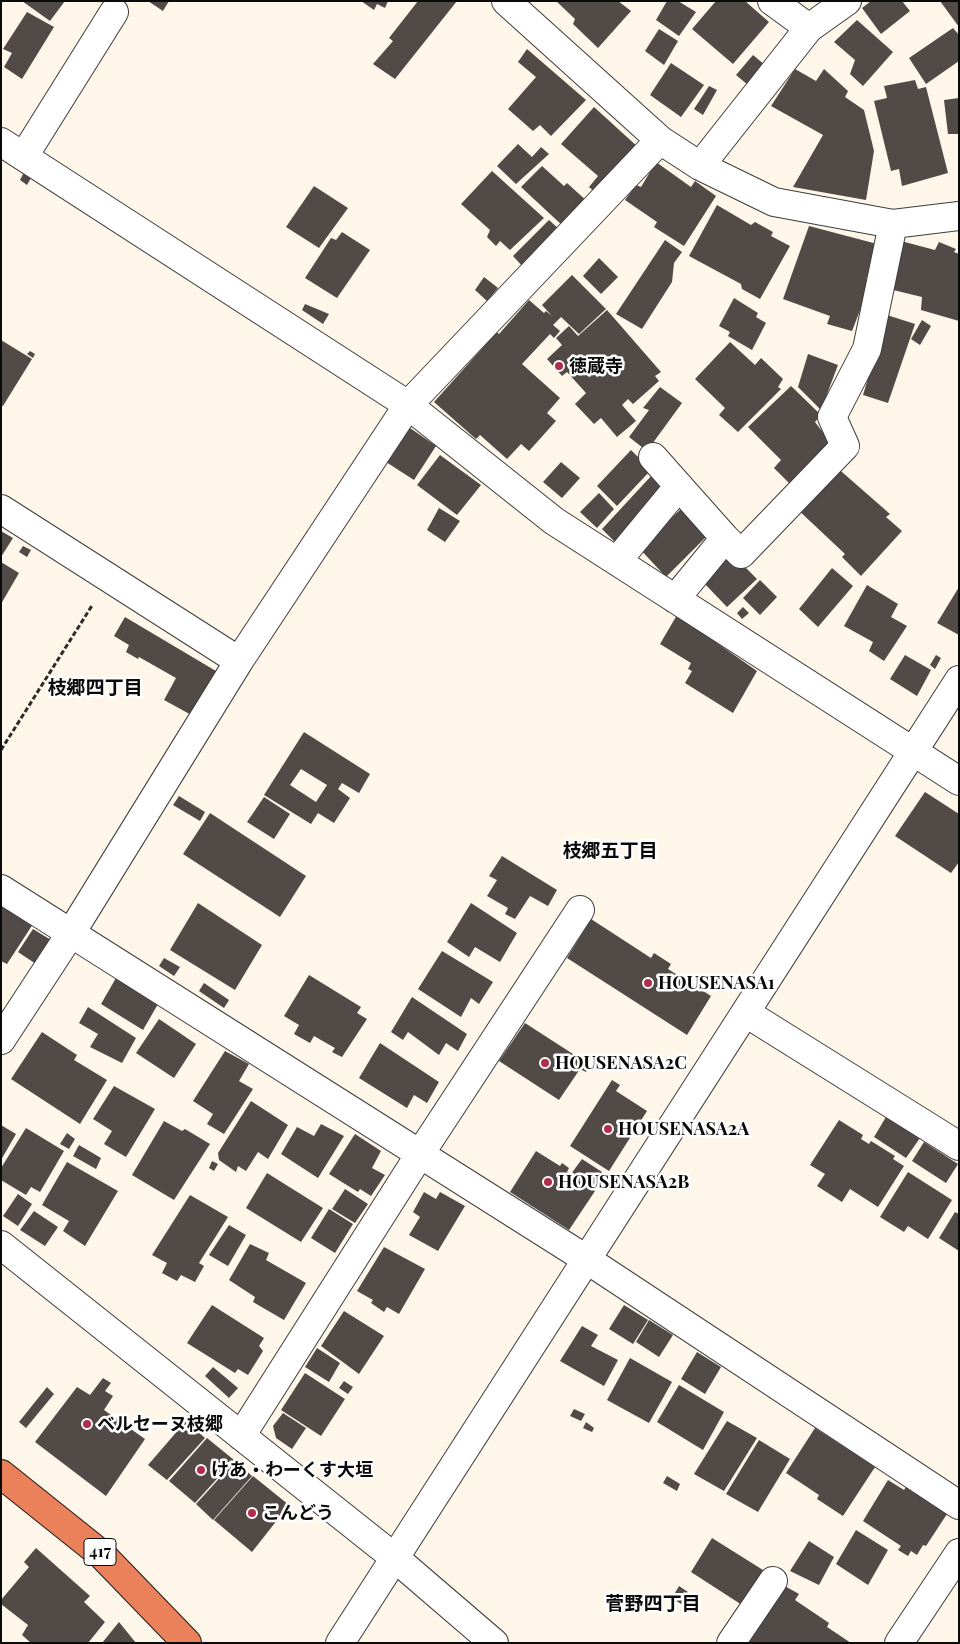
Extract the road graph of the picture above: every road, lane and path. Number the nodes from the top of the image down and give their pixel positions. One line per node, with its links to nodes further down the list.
1 (506, 1): 6 (street)
2 (772, 1): 5 (street)
3 (847, 1): 5 (street)
4 (114, 12): 8 (street)
5 (809, 28): 9 (street)
6 (660, 140): 9 (street); 12 (street)
7 (1, 142): 8 (street)
8 (24, 156): 12 (street)
9 (700, 166): 11 (street)
10 (959, 216): 11 (street)
11 (893, 224): 16 (street)
12 (408, 405): 17 (street); 20 (street)
13 (653, 457): 14 (street)
14 (679, 486): 16 (street); 17 (street)
15 (1, 509): 18 (street)
16 (726, 538): 19 (street)
17 (617, 561): 19 (street)
18 (109, 578): 20 (street); 22 (path)
19 (675, 599): 23 (street)
20 (239, 661): 27 (street)
21 (959, 680): 23 (street)
22 (1, 750)
23 (913, 752): 24 (street); 28 (street)
24 (959, 782)
25 (1, 889): 27 (street)
26 (580, 910): 31 (street)
27 (71, 933): 29 (street); 31 (street)
28 (746, 1013): 30 (street); 33 (street)
29 (1, 1040)
30 (959, 1146)
31 (420, 1154): 33 (street); 34 (street)
32 (1, 1245): 34 (street)
33 (586, 1259): 36 (street); 38 (street)
34 (241, 1436): 38 (street)
35 (1, 1474): 40 (highway, 417)
36 (959, 1505)
37 (959, 1552): 44 (street)
38 (395, 1558): 41 (street); 42 (street)
39 (773, 1582): 43 (street)
40 (187, 1643)
41 (340, 1643)
42 (494, 1643)
43 (731, 1643)
44 (899, 1643)

